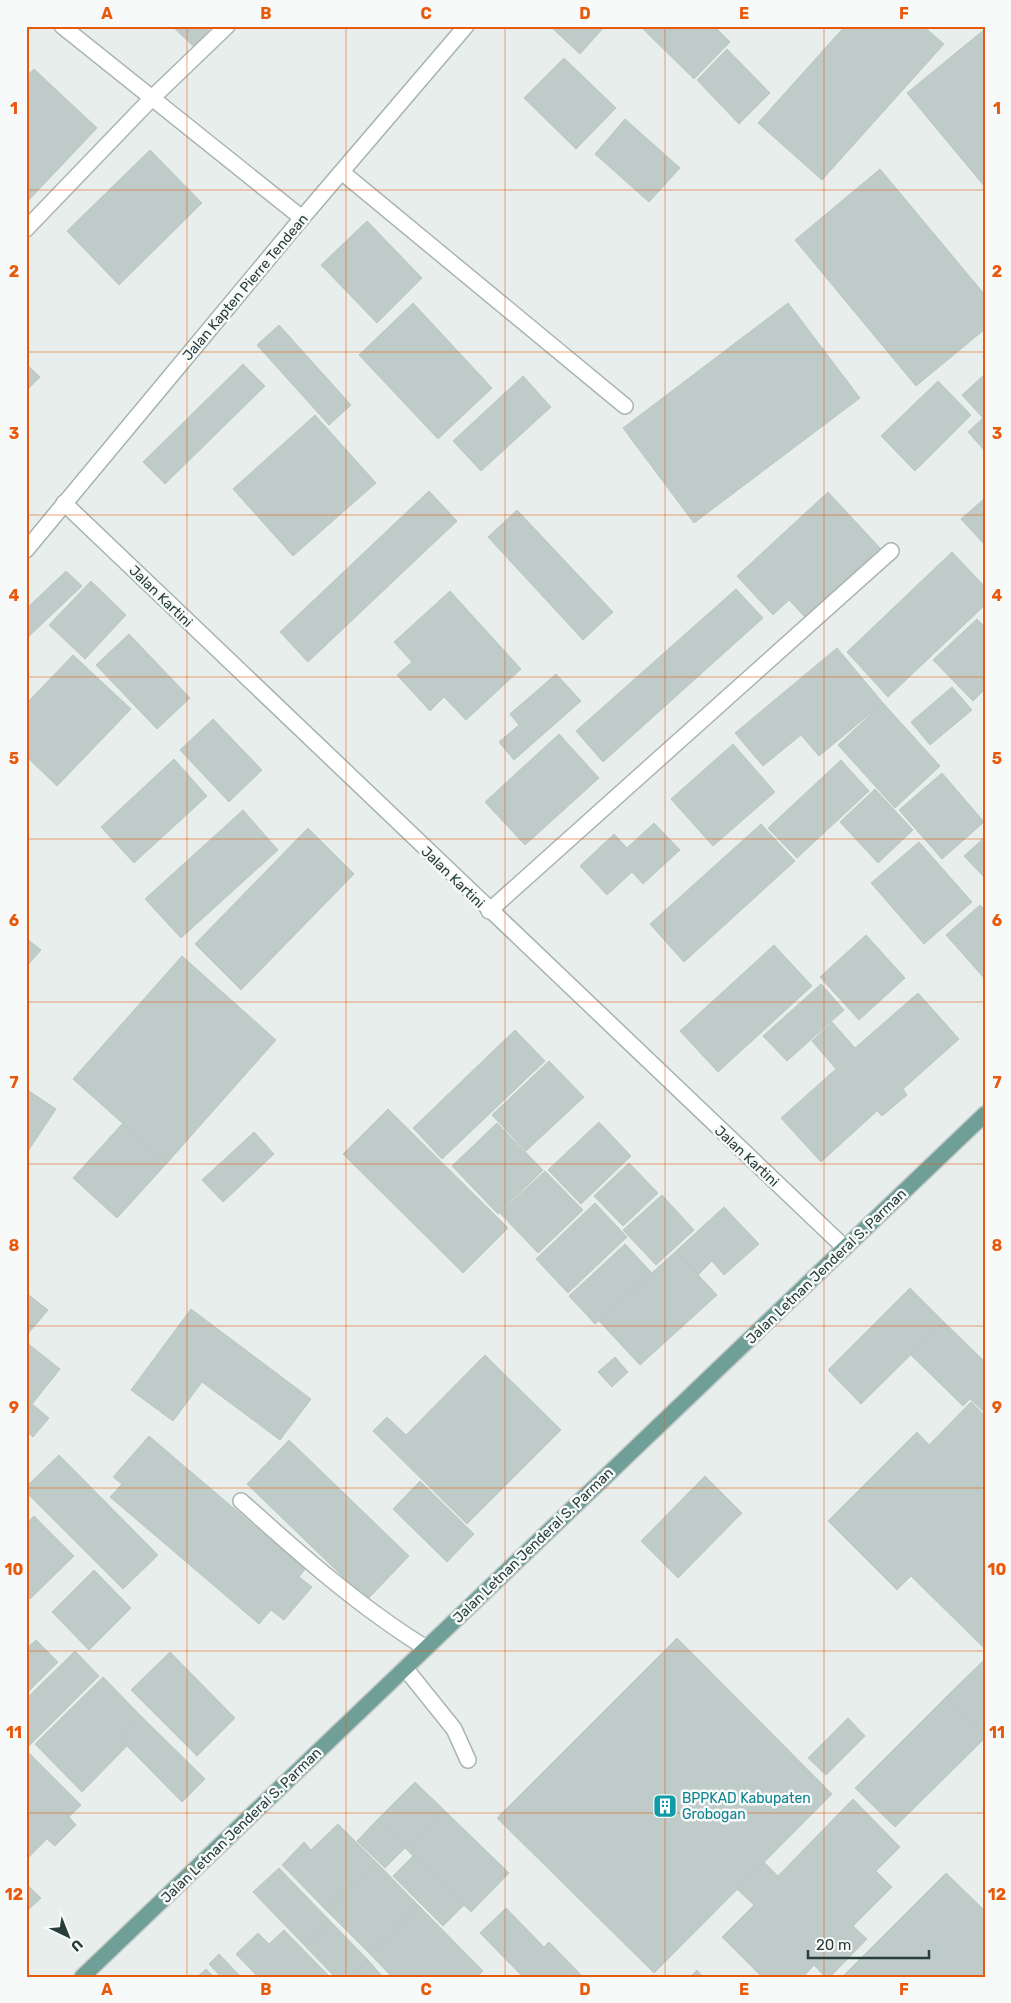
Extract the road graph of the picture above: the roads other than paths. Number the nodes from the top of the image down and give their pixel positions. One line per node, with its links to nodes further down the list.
1 (62, 26): 4 (street)
2 (227, 26): 4 (street)
3 (466, 26): 5 (street, Jalan Kapten Pierre Tendean)
4 (152, 98): 6 (street); 7 (street)
5 (343, 173): 6 (street, Jalan Kapten Pierre Tendean); 8 (street)
6 (302, 218): 9 (street, Jalan Kapten Pierre Tendean)
7 (26, 229)
8 (625, 406)
9 (64, 503): 10 (street, Jalan Kapten Pierre Tendean); 12 (street, Jalan Kartini)
10 (26, 550)
11 (891, 551): 12 (street)
12 (489, 911): 14 (street, Jalan Kartini)
13 (985, 1114): 14 (main road, Jalan Letnan Jenderal S. Parman)
14 (844, 1248): 16 (main road, Jalan Letnan Jenderal S. Parman)
15 (241, 1501): 16 (street)
16 (426, 1648): 17 (main road, Jalan Letnan Jenderal S. Parman)
17 (405, 1668): 18 (street); 19 (main road, Jalan Letnan Jenderal S. Parman)
18 (468, 1760)
19 (82, 1977)

